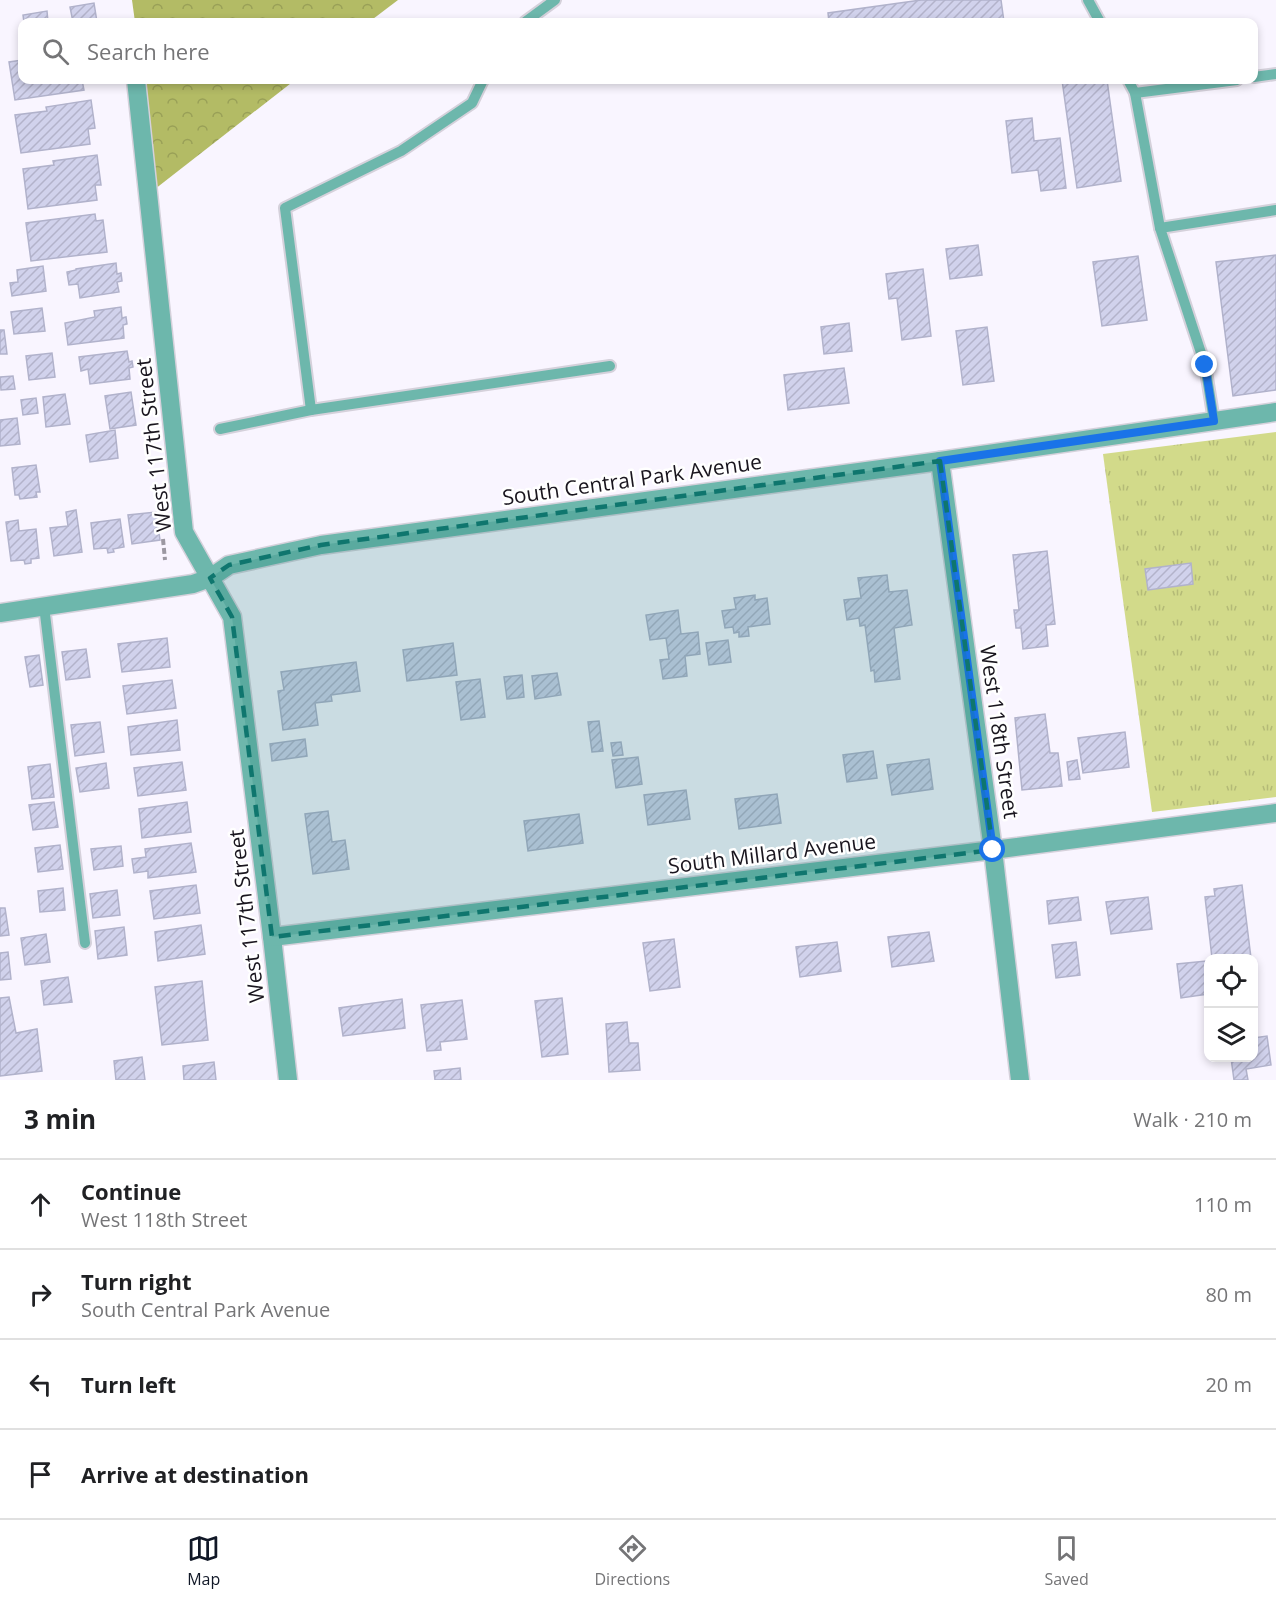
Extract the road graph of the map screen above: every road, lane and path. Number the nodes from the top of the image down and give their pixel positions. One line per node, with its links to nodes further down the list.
1 (555, 0): 3 (lane)
2 (1088, 0): 4 (lane)
3 (530, 18)
4 (1098, 18)
5 (1276, 74): 6 (lane)
6 (1258, 76)
7 (136, 84): 20 (street, West 117th Street)
8 (481, 84): 15 (lane)
9 (1130, 84): 11 (lane)
10 (1206, 84): 11 (lane)
11 (1135, 93): 13 (lane)
12 (1276, 210): 13 (lane)
13 (1160, 228): 17 (lane)
14 (610, 366): 15 (lane)
15 (311, 410): 18 (lane)
16 (1276, 412): 17 (street, South Central Park Avenue)
17 (1214, 421): 19 (street, South Central Park Avenue)
18 (220, 429)
19 (940, 461): 20 (street, South Central Park Avenue); 24 (street, West 118th Street)
20 (210, 578): 21 (street, South Central Park Avenue); 25 (street, West 117th Street)
21 (44, 606): 22 (street, South Central Park Avenue); 26 (lane)
22 (0, 613)
23 (1276, 813): 24 (street, South Millard Avenue)
24 (993, 850): 25 (street, South Millard Avenue); 28 (street, West 118th Street)
25 (273, 937): 27 (street, West 117th Street)
26 (86, 943)
27 (288, 1080)
28 (1020, 1080)

